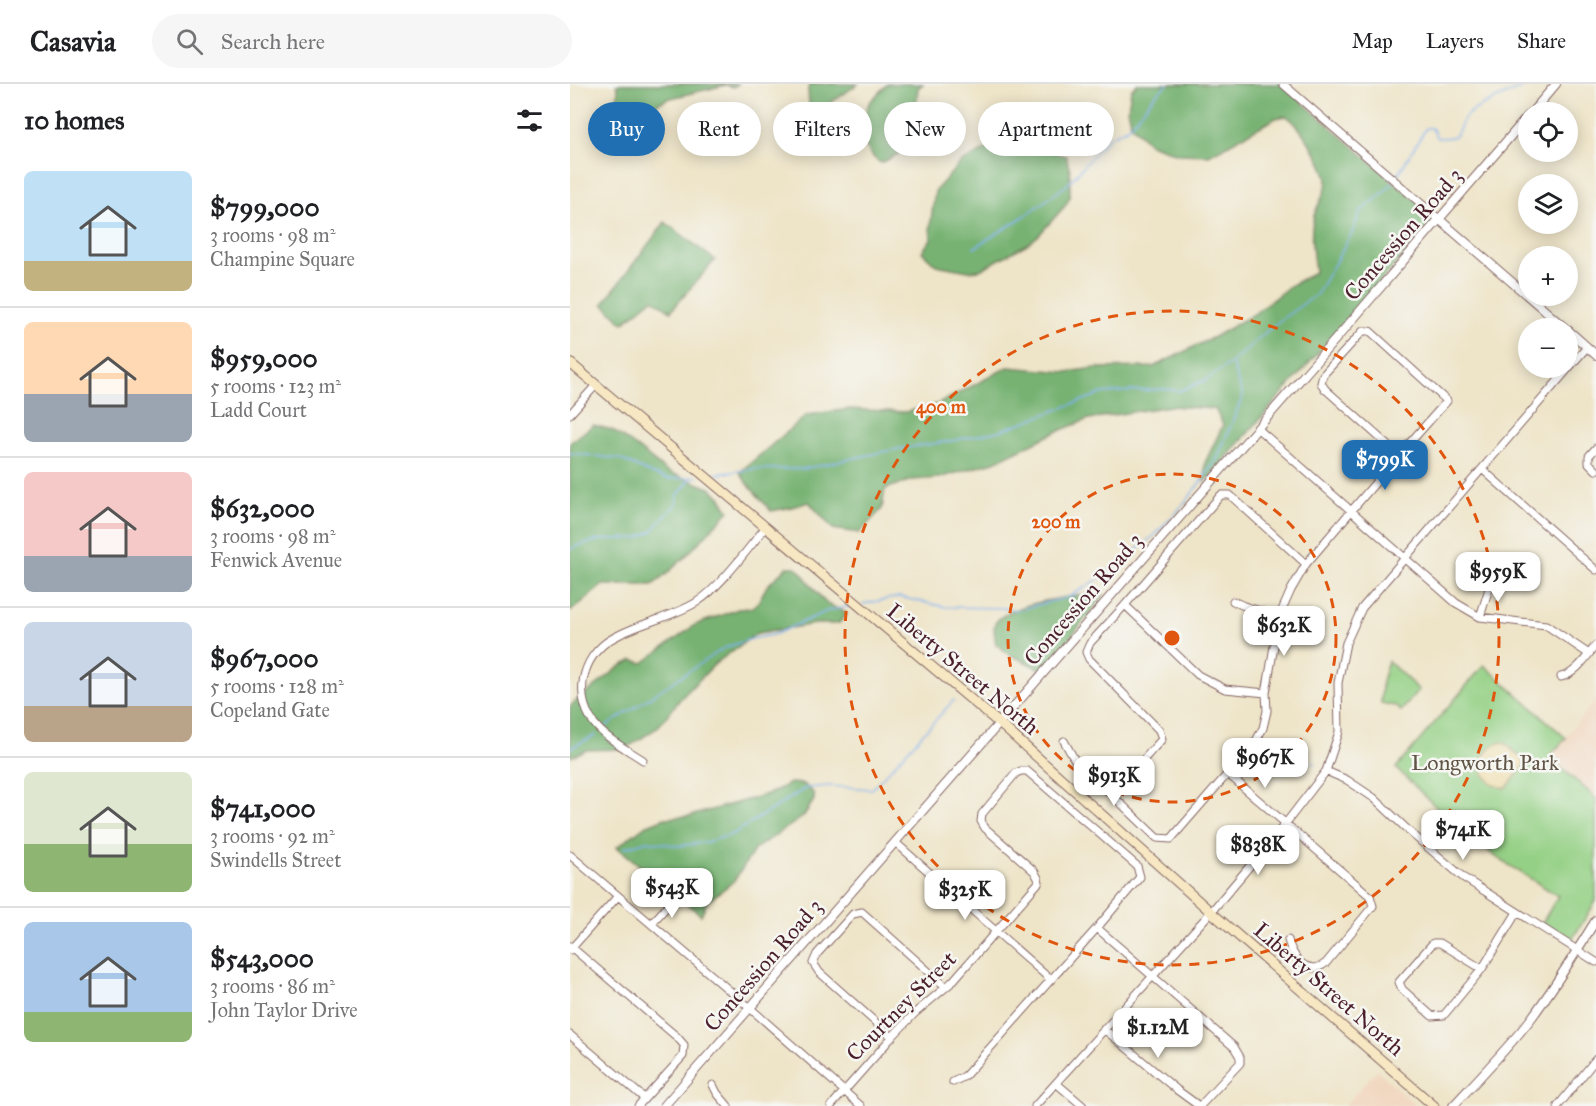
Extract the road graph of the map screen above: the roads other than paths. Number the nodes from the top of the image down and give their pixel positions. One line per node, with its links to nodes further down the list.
1 (1283, 84): 5 (street)
2 (1556, 84): 3 (street)
3 (1541, 102)
4 (1518, 128): 5 (street, Concession Road 3)
5 (1440, 220): 6 (street); 13 (street, Concession Road 3)
6 (1553, 318)
7 (1578, 339): 8 (street)
8 (1587, 347): 9 (street); 16 (street)
9 (1596, 355)
10 (570, 363): 11 (main road, Liberty Street North)
11 (596, 384): 12 (street); 19 (main road, Liberty Street North)
12 (570, 414)
13 (1257, 428): 18 (street); 32 (street, Concession Road 3)
14 (1596, 448): 17 (street)
15 (1399, 455): 15 (street); 18 (street)
16 (1482, 469): 20 (street); 22 (street)
17 (1596, 470)
18 (1352, 511): 20 (street); 21 (street)
19 (765, 528): 32 (main road, Liberty Street North); 34 (street)
20 (1405, 557): 27 (street); 35 (street)
21 (1306, 564): 25 (street); 26 (street)
22 (1596, 570)
23 (1491, 582): 27 (street)
24 (1233, 601): 26 (street)
25 (1125, 605): 31 (street); 37 (street)
26 (1279, 617): 31 (street)
27 (1480, 617): 29 (street)
28 (1596, 645): 29 (street)
29 (1588, 654): 30 (street)
30 (1561, 677)
31 (1266, 693): 36 (street)
32 (999, 723): 39 (street, Concession Road 3); 43 (main road, Liberty Street North)
33 (1064, 741): 37 (street)
34 (643, 760)
35 (1326, 771): 38 (street); 44 (street)
36 (1228, 774): 37 (street); 38 (street)
37 (1112, 795)
38 (1286, 823): 43 (street); 49 (street)
39 (895, 842): 48 (street); 57 (street, Concession Road 3)
40 (570, 855): 41 (street)
41 (618, 896): 46 (street); 50 (street)
42 (675, 898): 46 (street)
43 (1211, 912): 54 (street); 75 (main road, Liberty Street North)
44 (1517, 912): 51 (street); 53 (street)
45 (1596, 920): 51 (street)
46 (651, 924): 57 (street)
47 (1097, 928): 48 (street, Courtney Street); 54 (street); 55 (street)
48 (996, 932): 55 (street); 56 (street, Courtney Street)
49 (1288, 940)
50 (571, 948): 66 (street)
51 (1578, 950): 52 (street); 76 (street)
52 (1596, 962)
53 (1482, 969): 53 (street)
54 (1152, 976): 58 (street); 74 (street)
55 (1051, 980): 62 (street)
56 (946, 987): 60 (street, Courtney Street); 60 (street)
57 (750, 1008): 65 (street); 68 (street, Concession Road 3)
58 (1104, 1029): 63 (street); 74 (street)
59 (570, 1035): 66 (street)
60 (892, 1037): 65 (street, Courtney Street)
61 (1596, 1059): 77 (street)
62 (953, 1082)
63 (1056, 1083): 72 (street); 73 (street)
64 (713, 1085): 69 (street)
65 (844, 1091): 70 (street, Courtney Street); 71 (street)
66 (644, 1098): 67 (street)
67 (638, 1106)
68 (664, 1106)
69 (728, 1106)
70 (831, 1106)
71 (861, 1106)
72 (1035, 1106)
73 (1083, 1106)
74 (1200, 1106)
75 (1434, 1106)
76 (1453, 1106)
77 (1558, 1106)

